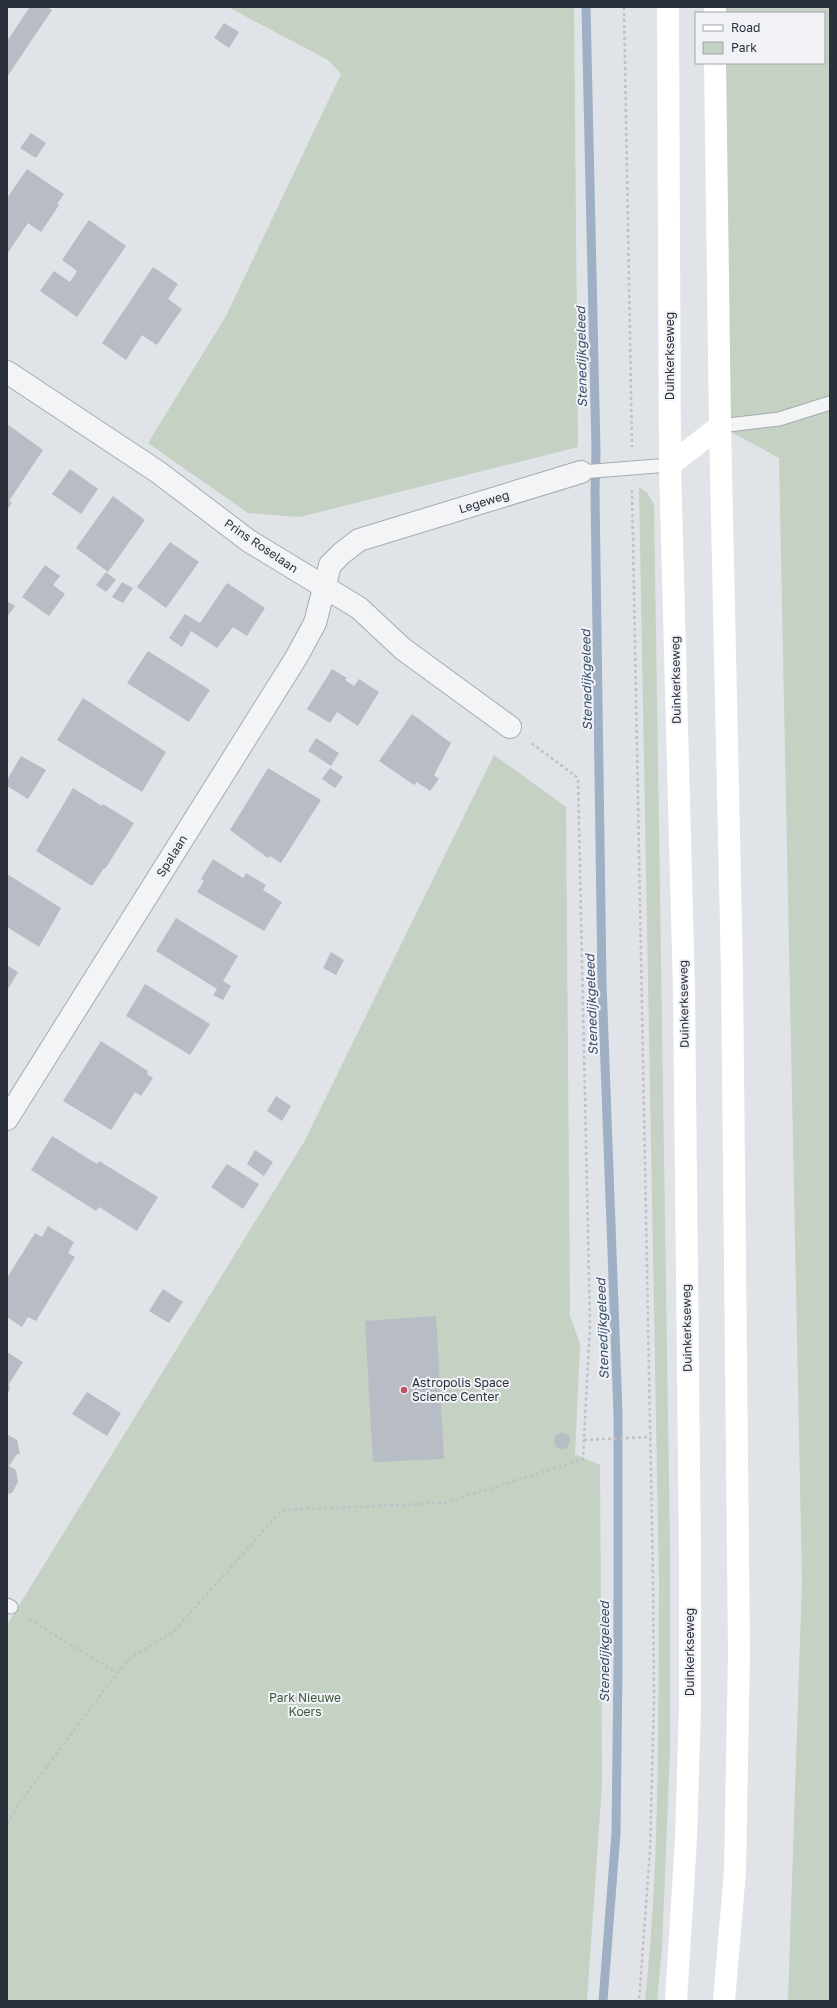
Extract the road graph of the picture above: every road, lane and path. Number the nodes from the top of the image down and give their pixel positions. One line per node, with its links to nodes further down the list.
1 (624, 7): 8 (path)
2 (668, 7): 7 (main road, Duinkerkseweg)
3 (716, 64): 6 (main road)
4 (7, 372): 10 (street, Prins Roselaan)
5 (830, 403): 6 (lane)
6 (720, 426): 7 (main road); 20 (main road)
7 (670, 465): 8 (lane, Legeweg); 19 (main road, Duinkerkseweg)
8 (628, 468): 9 (lane, Legeweg); 13 (path)
9 (581, 472): 10 (street, Legeweg)
10 (324, 587): 11 (street, Prins Roselaan); 12 (street, Spalaan)
11 (510, 727): 14 (path)
12 (7, 1119)
13 (651, 1437): 14 (path); 18 (path)
14 (584, 1440): 16 (path)
15 (9, 1606): 16 (path)
16 (117, 1673): 17 (path)
17 (7, 1823)
18 (639, 2001)
19 (676, 2001)
20 (724, 2001)

